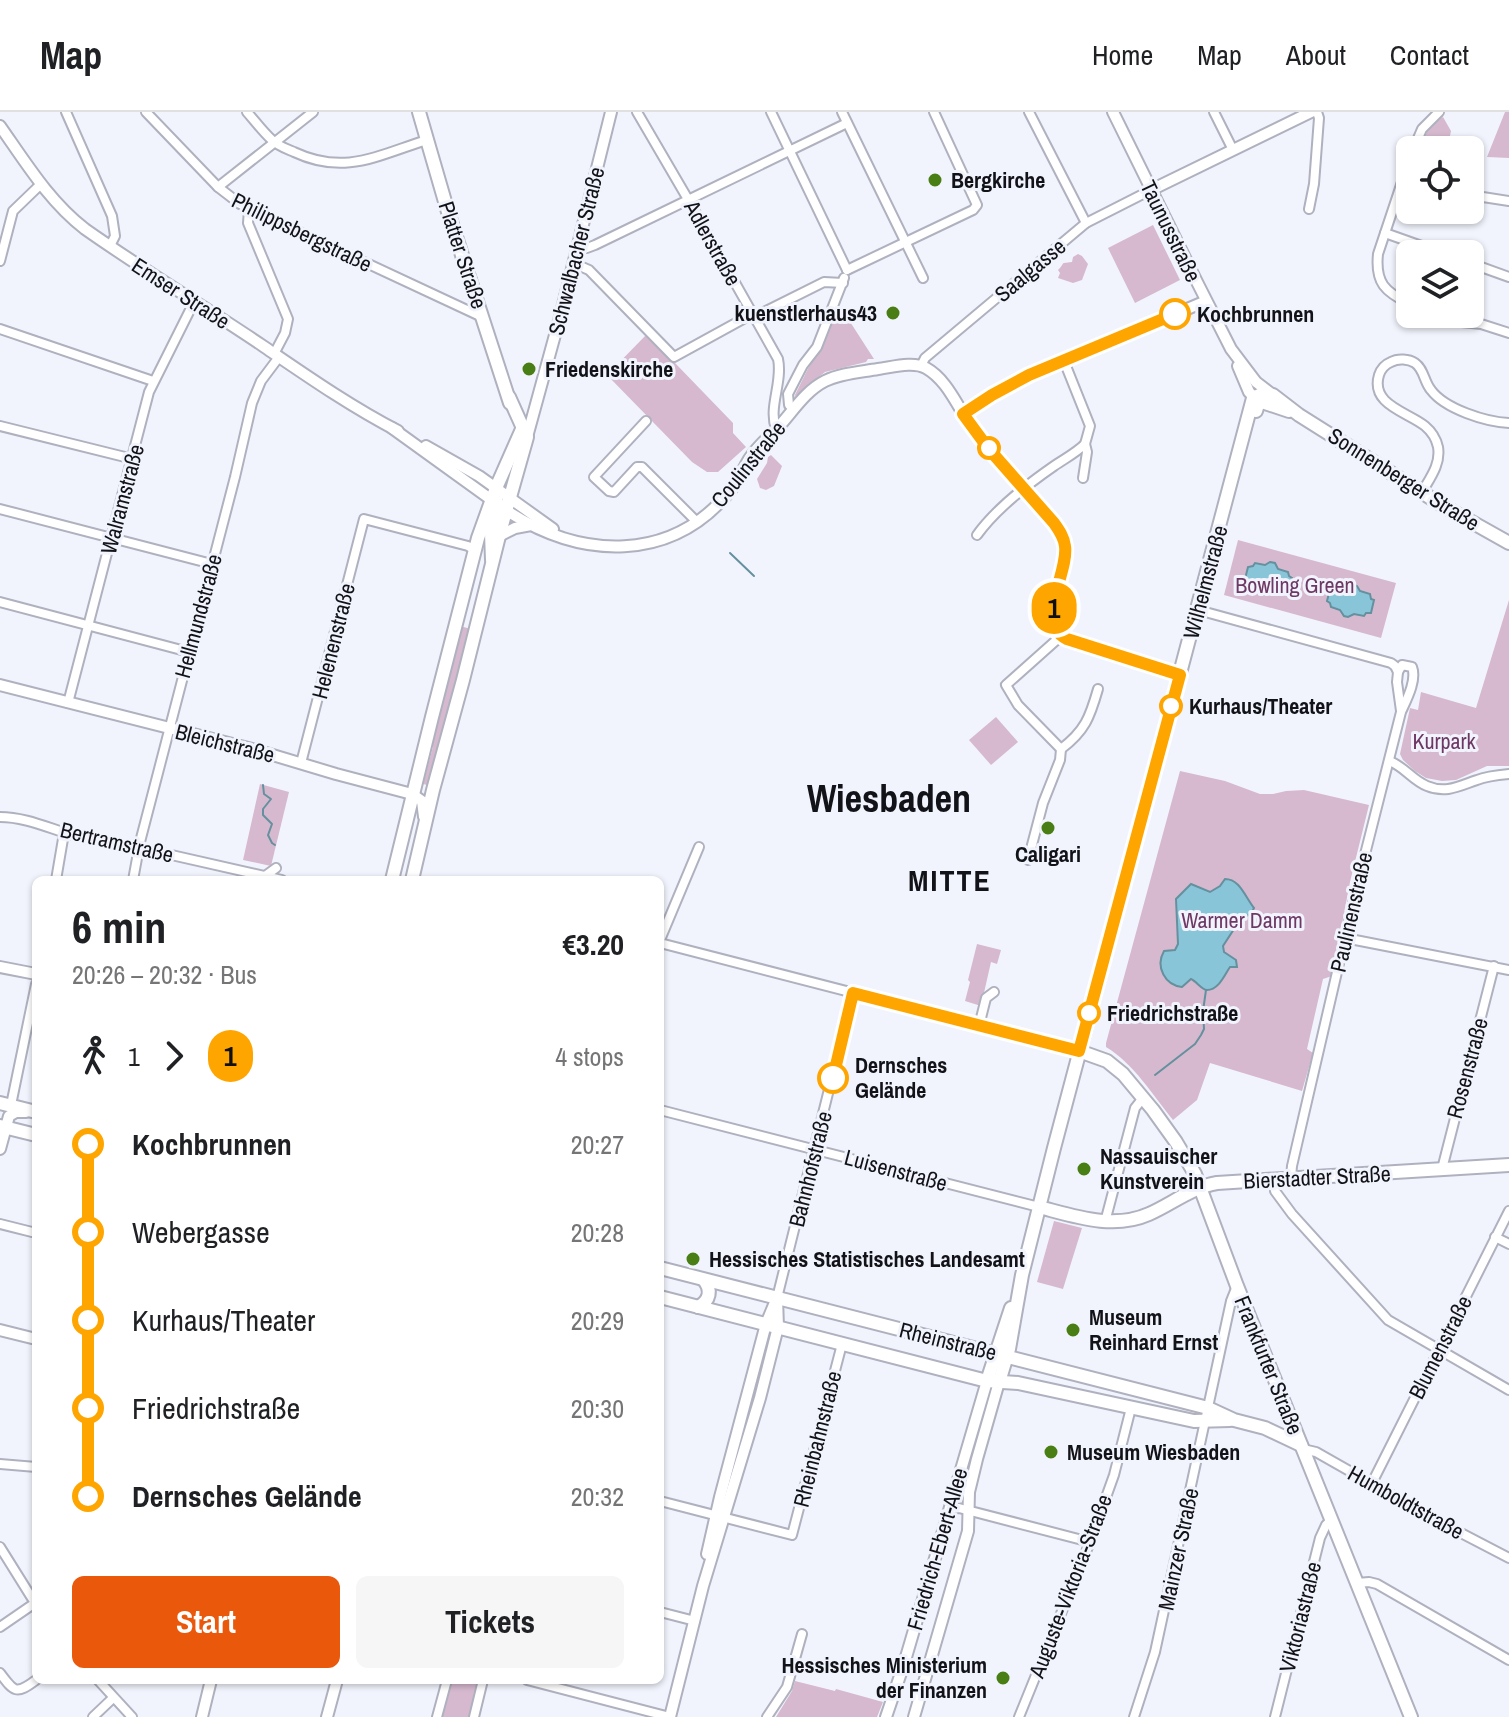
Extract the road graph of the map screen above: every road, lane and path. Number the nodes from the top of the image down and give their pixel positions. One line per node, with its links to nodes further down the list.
1 (66, 112): 37 (street)
2 (247, 112): 21 (street)
3 (313, 112): 21 (street)
4 (419, 112): 20 (main road, Platter Straße)
5 (611, 112): 38 (street, Schwalbacher Straße)
6 (637, 112): 28 (street, Adlerstraße)
7 (771, 112): 23 (street)
8 (842, 112): 17 (street)
9 (934, 112): 36 (street)
10 (1029, 112): 33 (street)
11 (1113, 112): 26 (street, Taunusstraße)
12 (1311, 112): 22 (street)
13 (1317, 112): 31 (street)
14 (1439, 112): 19 (street)
15 (148, 113): 25 (street, Philippsbergstraße)
16 (1217, 114): 22 (street)
17 (847, 123): 23 (street); 36 (street)
18 (0, 126): 24 (street, Emser Straße)
19 (1419, 136)
20 (427, 140): 21 (street); 50 (main road, Platter Straße)
21 (274, 143): 25 (street)
22 (1233, 150): 26 (street)
23 (790, 151): 28 (street); 42 (street)
24 (41, 184): 37 (street, Emser Straße); 39 (street)
25 (218, 187): 32 (street, Philippsbergstraße)
26 (1151, 190): 33 (street, Saalgasse); 47 (street, Taunusstraße)
27 (1484, 197): 29 (street)
28 (689, 201): 38 (street); 49 (street, Adlerstraße)
29 (1509, 201)
30 (1396, 206): 34 (street)
31 (1309, 209)
32 (249, 210): 50 (street, Philippsbergstraße); 55 (street, Hellmundstraße)
33 (1086, 223): 57 (street, Saalgasse)
34 (1385, 233): 35 (street); 46 (street)
35 (1405, 240)
36 (906, 243): 42 (street); 44 (street)
37 (110, 246): 48 (street, Emser Straße)
38 (577, 246): 40 (street, Schwalbacher Straße)
39 (0, 261)
40 (573, 263): 49 (street); 70 (street, Schwalbacher Straße)
41 (1484, 268): 43 (street)
42 (847, 270): 45 (street)
43 (1509, 277)
44 (923, 278)
45 (843, 283): 49 (street); 62 (street)
46 (1396, 296)
47 (1206, 301): 54 (street, Taunusstraße); 56 (street)
48 (194, 302): 55 (street, Emser Straße); 59 (street, Walramstraße)
49 (754, 316): 69 (street, Adlerstraße)
50 (483, 318): 70 (main road, Platter Straße)
51 (1484, 325): 53 (street)
52 (0, 329): 59 (street)
53 (1509, 333)
54 (1231, 349): 58 (street, Taunusstraße); 61 (street, Taunusstraße)
55 (276, 356): 68 (street, Emser Straße); 88 (street, Hellmundstraße)
56 (1064, 361): 63 (street); 71 (street)
57 (921, 366): 62 (street, Coulinstraße); 63 (street)
58 (1249, 374): 60 (street, Sonnenberger Straße); 61 (street)
59 (153, 381): 72 (street, Walramstraße)
60 (1273, 395): 61 (main road); 64 (main road, Sonnenberger Straße)
61 (1257, 398): 64 (main road, Sonnenberger Straße); 91 (main road, Wilhelmstraße)
62 (793, 409): 69 (street, Coulinstraße)
63 (963, 414): 76 (street)
64 (1299, 415): 77 (main road, Sonnenberger Straße)
65 (646, 421): 80 (street)
66 (1509, 423): 77 (street)
67 (0, 426): 72 (street)
68 (392, 428): 74 (street, Emser Straße); 78 (street, Emser Straße)
69 (776, 429): 80 (street, Coulinstraße)
70 (523, 433): 73 (main road, Schwalbacher Straße); 78 (main road, Schwalbacher Straße)
71 (1085, 444): 75 (street); 76 (street)
72 (133, 459): 84 (street, Walramstraße)
73 (506, 467): 74 (street); 78 (main road, Schwalbacher Straße)
74 (479, 476): 78 (street, Emser Straße)
75 (1083, 478)
76 (1024, 489): 82 (street); 94 (street)
77 (1422, 492): 86 (main road, Sonnenberger Straße)
78 (501, 500): 81 (street, Coulinstraße); 83 (main road, Schwalbacher Straße); 85 (street, Coulinstraße); 87 (main road, Schwalbacher Straße); 89 (street)
79 (0, 509): 84 (street)
80 (696, 521): 85 (street, Coulinstraße)
81 (532, 526): 83 (street); 85 (street, Coulinstraße)
82 (977, 535)
83 (499, 536): 89 (main road, Schwalbacher Straße)
84 (112, 538): 88 (street); 93 (street, Walramstraße)
85 (568, 539)
86 (1509, 543)
87 (475, 550): 95 (main road, Schwalbacher Straße); 106 (street, Helenenstraße)
88 (212, 564): 96 (street, Hellmundstraße)
89 (491, 566): 92 (main road, Schwalbacher Straße)
90 (0, 602): 93 (street)
91 (1198, 610): 97 (street); 98 (main road, Wilhelmstraße)
92 (478, 624): 95 (main road); 110 (main road, Schwalbacher Straße)
93 (88, 625): 96 (street); 101 (street, Walramstraße)
94 (1061, 636): 98 (street); 104 (street)
95 (453, 637): 108 (main road, Schwalbacher Straße)
96 (189, 652): 103 (street, Hellmundstraße)
97 (1398, 672): 102 (street); 102 (street, Paulinenstraße)
98 (1180, 675): 134 (main road, Wilhelmstraße)
99 (0, 685): 101 (street, Bleichstraße)
100 (1098, 689): 104 (street)
101 (68, 703): 103 (street, Bleichstraße)
102 (1401, 712): 105 (street, Paulinenstraße)
103 (169, 729): 106 (street, Bleichstraße); 113 (street, Hellmundstraße)
104 (1061, 749): 114 (street)
105 (1389, 761): 107 (street); 124 (street, Paulinenstraße)
106 (301, 763): 108 (street, Bleichstraße)
107 (1509, 774)
108 (412, 794): 110 (street); 120 (main road, Schwalbacher Straße)
109 (0, 817): 111 (street, Bertramstraße)
110 (425, 827): 115 (main road, Schwalbacher Straße)
111 (64, 833): 113 (street, Bertramstraße); 117 (street)
112 (699, 847): 123 (street)
113 (139, 848): 118 (street, Hellmundstraße); 119 (street, Bertramstraße)
114 (1028, 860)
115 (416, 862): 121 (main road); 122 (main road, Schwalbacher Straße)
116 (276, 868): 119 (street)
117 (57, 876)
118 (134, 876)
119 (265, 876)
120 (392, 876)
121 (396, 876)
122 (411, 876)
123 (664, 932)
124 (1345, 938): 126 (street); 146 (street, Paulinenstraße)
125 (664, 943): 131 (street)
126 (1494, 966): 128 (street); 145 (street, Rosenstraße)
127 (0, 967): 129 (street)
128 (1509, 970)
129 (32, 973)
130 (994, 992): 133 (street)
131 (853, 993): 133 (street); 143 (street, Bahnhofstraße)
132 (32, 999): 136 (street)
133 (979, 1026): 134 (street)
134 (1079, 1051): 135 (main road, Frankfurter Straße); 149 (main road, Wilhelmstraße)
135 (1143, 1098): 148 (main road, Frankfurter Straße); 151 (street)
136 (5, 1104): 137 (main road)
137 (32, 1111)
138 (664, 1111): 143 (street, Luisenstraße)
139 (32, 1112): 140 (street)
140 (3, 1127): 141 (main road); 142 (street)
141 (32, 1134)
142 (0, 1149)
143 (815, 1149): 149 (street, Luisenstraße); 160 (street, Bahnhofstraße)
144 (1509, 1165): 145 (main road, Bierstadter Straße)
145 (1442, 1169): 146 (main road, Bierstadter Straße)
146 (1291, 1178): 147 (main road, Bierstadter Straße)
147 (1274, 1180): 148 (main road, Bierstadter Straße); 166 (street)
148 (1201, 1187): 151 (main road, Bierstadter Straße); 158 (main road, Frankfurter Straße)
149 (1039, 1207): 151 (main road, Bierstadter Straße); 167 (main road, Wilhelmstraße)
150 (1509, 1211): 154 (street, Blumenstraße)
151 (1105, 1222)
152 (0, 1224): 153 (street)
153 (32, 1232)
154 (1495, 1237): 155 (street); 166 (street, Blumenstraße)
155 (1509, 1244)
156 (664, 1269): 157 (main road, Rheinstraße)
157 (704, 1280): 160 (main road, Rheinstraße); 161 (main road)
158 (1237, 1286): 173 (street, Mainzer Straße); 177 (main road, Frankfurter Straße)
159 (664, 1298): 161 (main road, Rheinstraße)
160 (777, 1298): 162 (street, Bahnhofstraße); 167 (main road, Rheinstraße)
161 (698, 1307): 162 (main road, Rheinstraße)
162 (772, 1326): 165 (main road, Rheinstraße); 185 (street, Bahnhofstraße)
163 (0, 1330): 164 (street)
164 (32, 1338)
165 (842, 1344): 168 (main road, Rheinstraße); 185 (street, Rheinbahnstraße)
166 (1439, 1349): 170 (street); 181 (street, Blumenstraße)
167 (1002, 1355): 168 (main road, Wilhelmstraße); 169 (main road, Rheinstraße)
168 (993, 1381): 171 (main road, Rheinstraße); 183 (street, Friedrich-Ebert-Allee); 184 (street, Friedrich-Ebert-Allee)
169 (1103, 1381): 171 (main road); 173 (main road, Rheinstraße)
170 (1509, 1390)
171 (1098, 1400): 172 (main road, Rheinstraße)
172 (1131, 1408): 175 (main road, Rheinstraße); 187 (street, Auguste-Viktoria-Straße)
173 (1208, 1408): 174 (main road, Rheinstraße); 175 (street, Mainzer Straße)
174 (1234, 1420): 175 (main road, Rheinstraße); 176 (main road, Rheinstraße)
175 (1205, 1422): 218 (street, Mainzer Straße)
176 (1265, 1428): 177 (main road); 178 (main road)
177 (1295, 1429): 178 (main road, Frankfurter Straße)
178 (1302, 1447): 181 (street, Humboldtstraße); 186 (main road, Frankfurter Straße)
179 (0, 1464): 180 (street)
180 (32, 1467)
181 (1372, 1483): 189 (street, Humboldtstraße)
182 (664, 1502): 185 (street)
183 (950, 1509): 184 (street); 215 (street, Friedrich-Ebert-Allee)
184 (969, 1510): 187 (street); 216 (street, Friedrich-Ebert-Allee)
185 (720, 1516): 194 (street, Bahnhofstraße)
186 (1331, 1520): 190 (main road, Frankfurter Straße); 219 (street, Viktoriastraße)
187 (1090, 1542): 217 (street, Auguste-Viktoria-Straße)
188 (0, 1547): 191 (street)
189 (1509, 1558)
190 (1357, 1583): 197 (street); 220 (main road, Frankfurter Straße)
191 (32, 1598)
192 (32, 1605): 195 (street)
193 (664, 1613): 194 (street)
194 (695, 1621): 213 (street, Bahnhofstraße)
195 (0, 1627)
196 (802, 1634): 214 (street)
197 (1509, 1660)
198 (0, 1673): 199 (street)
199 (32, 1683)
200 (101, 1684): 206 (street)
201 (210, 1684): 209 (street)
202 (336, 1684): 210 (street)
203 (446, 1684): 211 (street)
204 (482, 1684): 212 (street)
205 (542, 1684): 213 (street)
206 (113, 1698): 207 (street); 208 (street)
207 (93, 1717)
208 (132, 1717)
209 (202, 1717)
210 (327, 1717)
211 (437, 1717)
212 (474, 1717)
213 (670, 1717)
214 (767, 1717)
215 (886, 1717)
216 (914, 1717)
217 (1019, 1717)
218 (1134, 1717)
219 (1275, 1717)
220 (1411, 1717)

